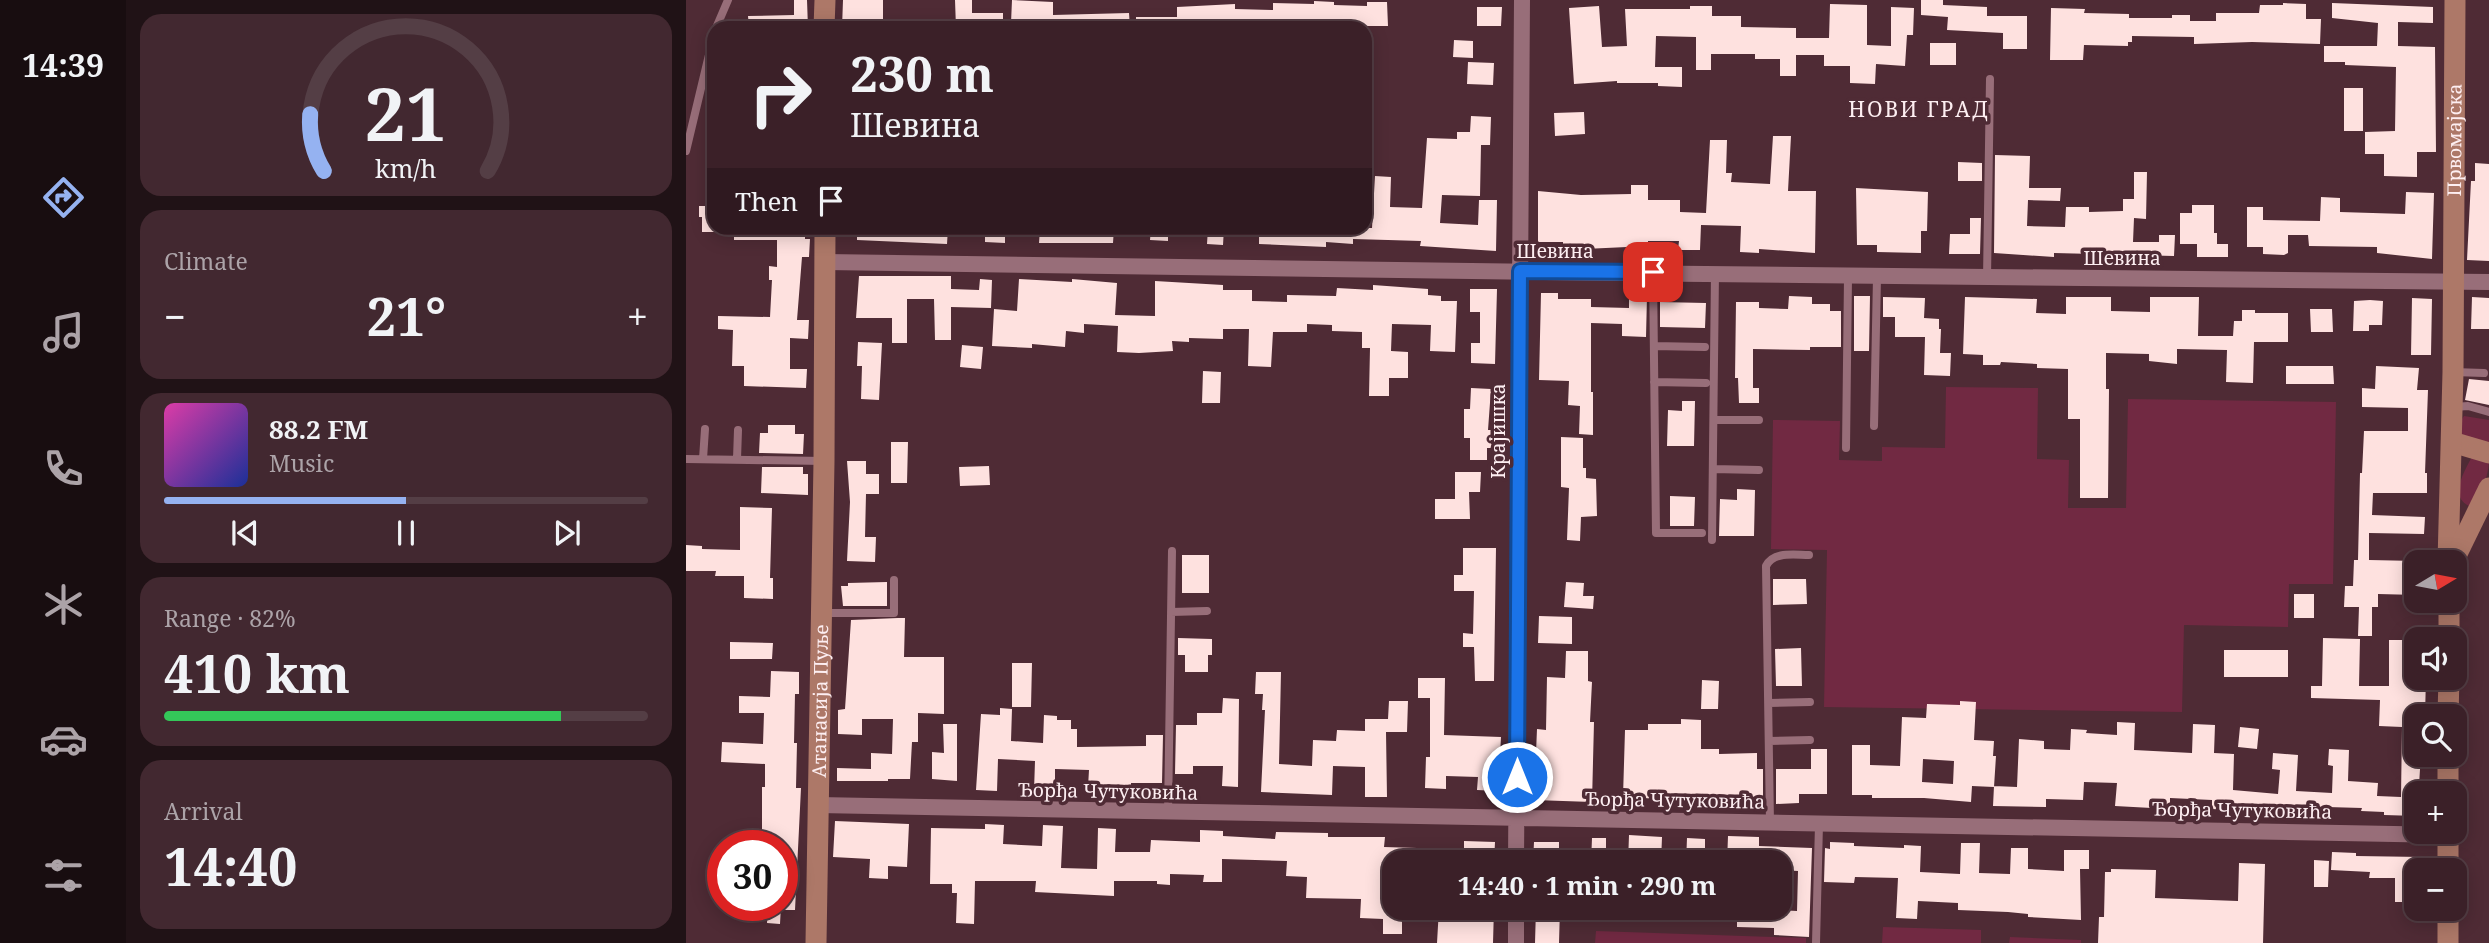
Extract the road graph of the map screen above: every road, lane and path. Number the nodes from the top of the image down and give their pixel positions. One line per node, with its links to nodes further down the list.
1 (728, 0): 5 (lane)
2 (824, 0): 6 (main road)
3 (1522, 0): 12 (street, Крајишка)
4 (2455, 0): 18 (main road, Првомајска)
5 (719, 21)
6 (824, 21)
7 (707, 63): 9 (lane)
8 (1990, 79): 17 (lane)
9 (686, 151)
10 (825, 235): 11 (main road, Атанасија Пуље)
11 (825, 262): 12 (street, Шевина); 39 (main road, Атанасија Пуље)
12 (1520, 271): 13 (street, Шевина); 59 (street, Крајишка)
13 (1653, 272): 14 (street, Шевина); 20 (lane)
14 (1715, 272): 15 (street, Шевина); 28 (lane)
15 (1848, 277): 16 (street, Шевина); 34 (lane)
16 (1877, 277): 17 (street, Шевина); 30 (lane)
17 (1987, 278): 18 (street, Шевина)
18 (2453, 282): 19 (street); 22 (main road, Првомајска)
19 (2489, 282)
20 (1654, 346): 21 (lane); 24 (lane)
21 (1705, 347)
22 (2453, 372): 23 (lane); 26 (main road, Првомајска)
23 (2480, 374)
24 (1654, 382): 25 (lane); 43 (lane)
25 (1706, 383)
26 (2464, 405): 27 (lane); 33 (main road, Првомајска)
27 (2485, 409)
28 (1714, 420): 29 (lane); 40 (lane)
29 (1759, 421)
30 (1874, 426)
31 (705, 429): 37 (lane)
32 (738, 430): 38 (lane)
33 (2452, 442): 35 (main road); 45 (main road, Првомајска)
34 (1846, 448)
35 (2489, 453)
36 (686, 459): 37 (lane)
37 (703, 459): 38 (lane)
38 (737, 459): 39 (lane)
39 (824, 461): 52 (main road, Атанасија Пуље)
40 (1713, 469): 41 (lane); 44 (lane)
41 (1759, 470)
42 (2489, 488): 46 (main road)
43 (1702, 533)
44 (1712, 540)
45 (2448, 550)
46 (2459, 550)
47 (1172, 551): 51 (lane)
48 (1809, 555): 54 (lane)
49 (894, 580): 52 (lane)
50 (1207, 611): 51 (lane)
51 (1171, 612): 58 (lane)
52 (821, 613): 57 (main road, Атанасија Пуље)
53 (1811, 702): 54 (lane)
54 (1769, 703): 56 (lane)
55 (1810, 740): 56 (lane)
56 (1769, 741): 60 (lane)
57 (818, 805): 58 (street, Ђорђа Чутуковића); 66 (main road, Атанасија Пуље)
58 (1168, 814): 59 (street, Ђорђа Чутуковића)
59 (1516, 818): 60 (street, Ђорђа Чутуковића); 63 (street, Крајишка)
60 (1770, 823): 61 (street, Ђорђа Чутуковића)
61 (1819, 824): 62 (street, Ђорђа Чутуковића); 68 (lane)
62 (2404, 832)
63 (1516, 850)
64 (1516, 920): 67 (street)
65 (2448, 921): 69 (main road)
66 (816, 943)
67 (1516, 943)
68 (1816, 943)
69 (2448, 943)

